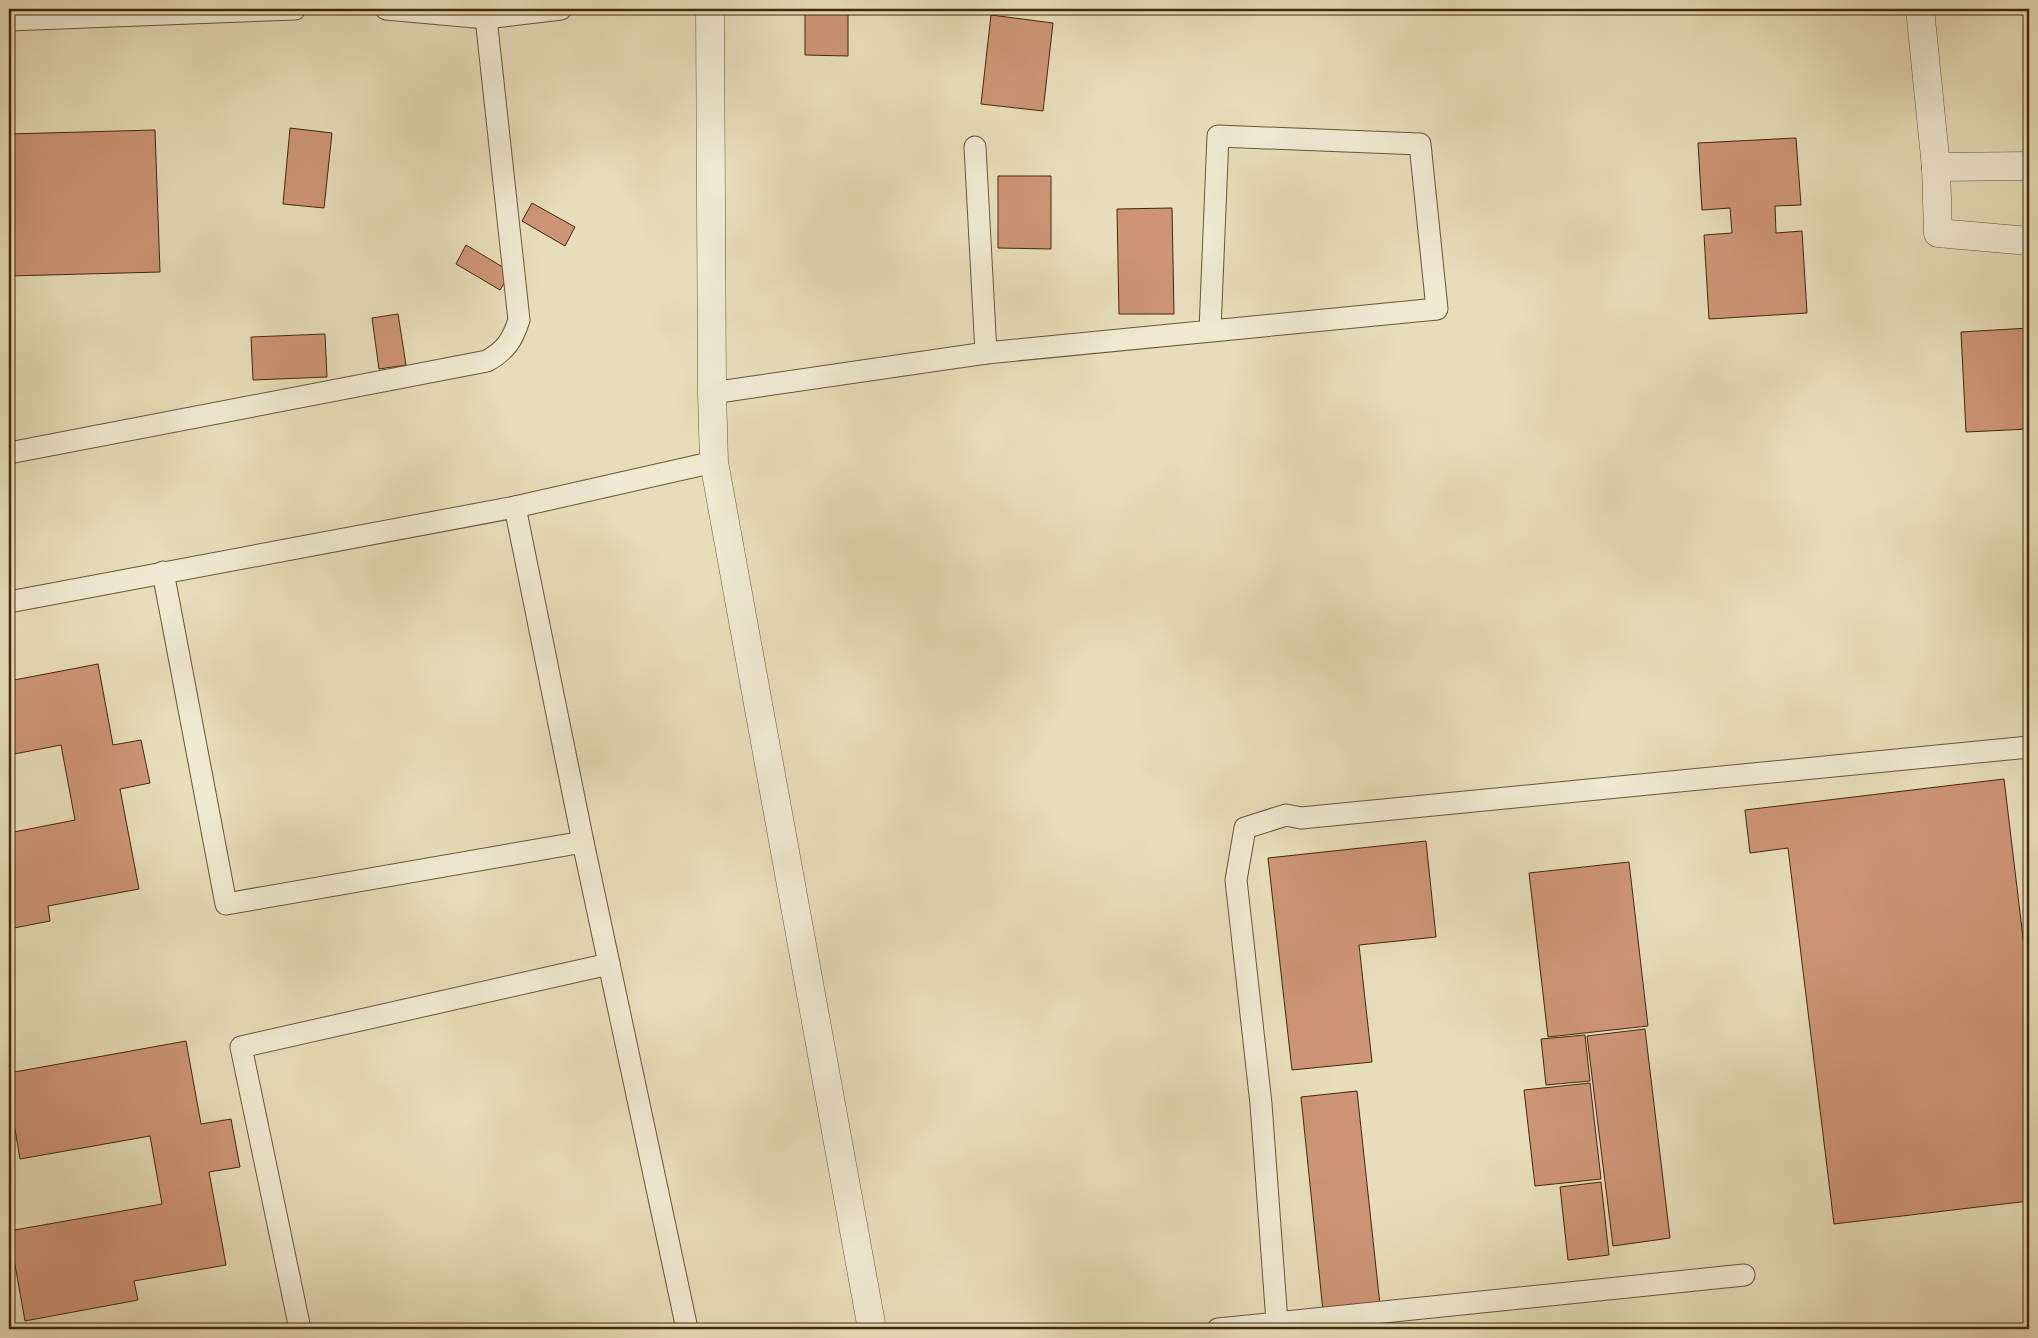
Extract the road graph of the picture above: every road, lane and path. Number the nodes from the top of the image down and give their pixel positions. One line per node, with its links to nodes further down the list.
1 (295, 9): 7 (lane)
2 (386, 9): 6 (lane)
3 (561, 9): 6 (lane)
4 (710, 9): 14 (street)
5 (1920, 9): 10 (street)
6 (486, 18): 15 (lane)
7 (9, 20)
8 (975, 147): 13 (lane)
9 (2029, 166): 10 (street)
10 (1936, 167): 11 (street)
11 (2029, 240)
12 (1210, 330): 12 (lane); 13 (lane)
13 (986, 353): 14 (lane)
14 (712, 393): 16 (street)
15 (9, 453)
16 (714, 462): 17 (lane); 27 (street)
17 (515, 506): 18 (lane); 21 (lane)
18 (163, 572): 19 (lane); 21 (lane)
19 (9, 602)
20 (2029, 747): 24 (lane)
21 (583, 842): 22 (lane)
22 (609, 964): 25 (lane); 26 (lane)
23 (1744, 1275): 24 (lane)
24 (1277, 1322): 28 (lane)
25 (300, 1329)
26 (687, 1329)
27 (872, 1329)
28 (1218, 1329)

